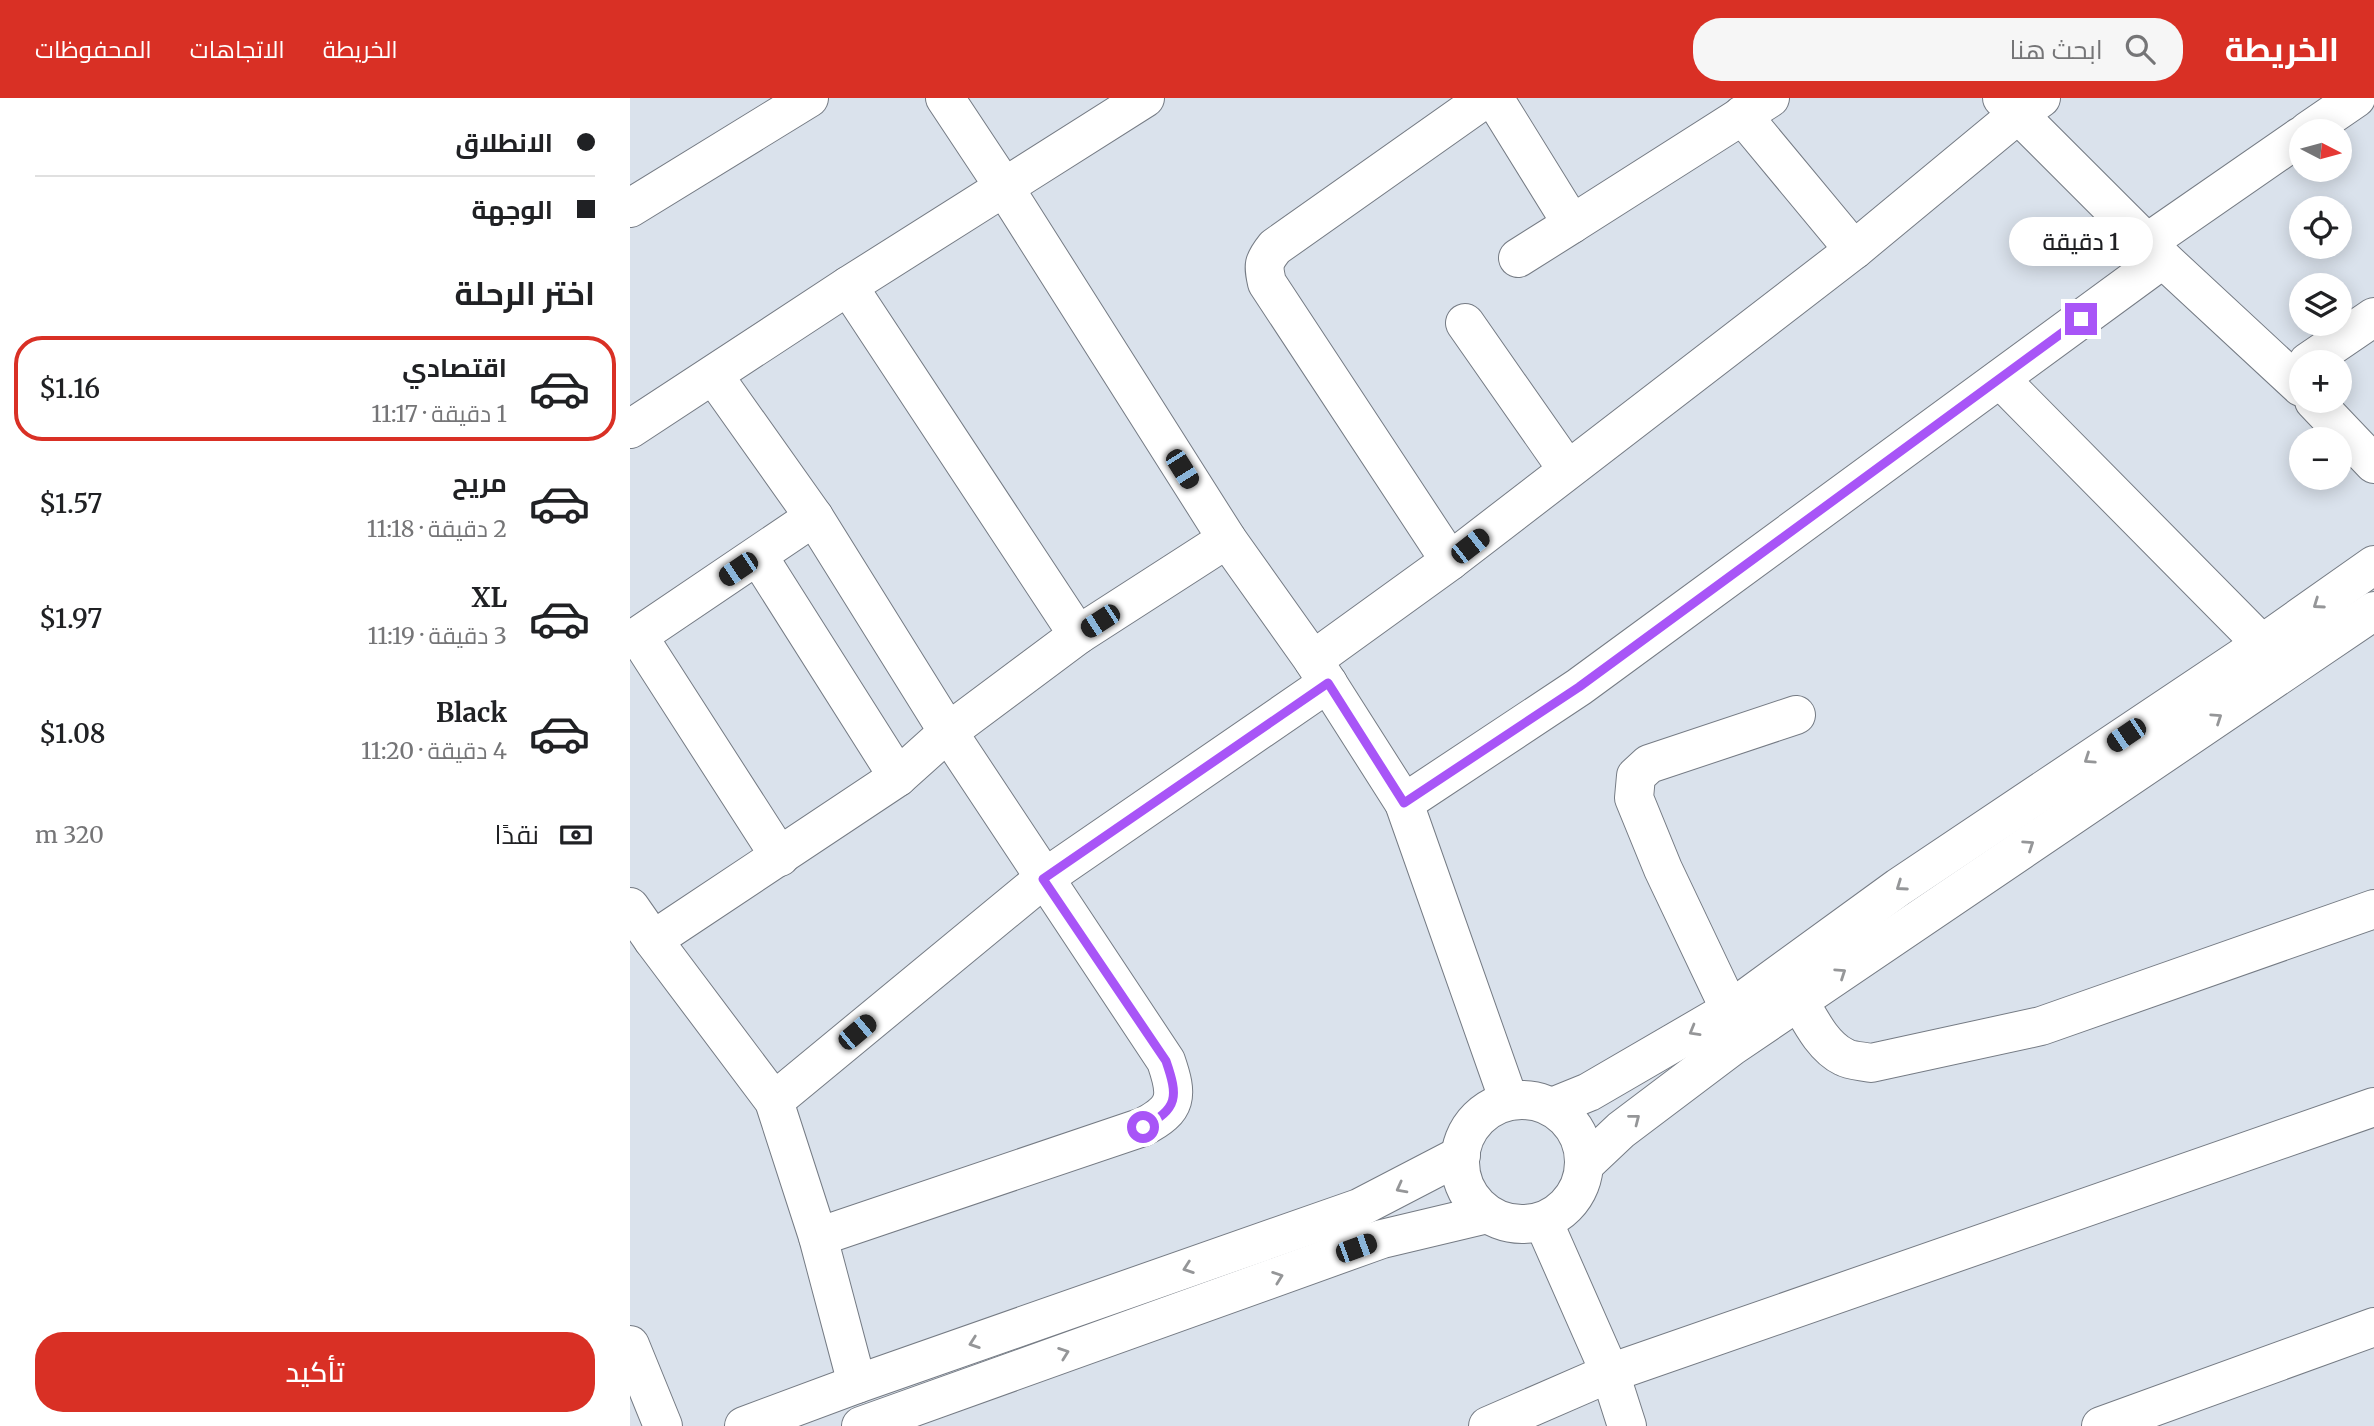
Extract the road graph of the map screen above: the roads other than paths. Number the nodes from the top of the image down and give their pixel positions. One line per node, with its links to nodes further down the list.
1 (809, 98): 12 (street)
2 (944, 98): 11 (street)
3 (1145, 98): 11 (street)
4 (1486, 98): 31 (street)
5 (1494, 98): 13 (street)
6 (2356, 98): 9 (street)
7 (2020, 104): 14 (street); 15 (street)
8 (1756, 106): 13 (street); 14 (street)
9 (2325, 119)
10 (2289, 145): 15 (street)
11 (1004, 187): 17 (street); 29 (street)
12 (632, 203)
13 (1572, 224): 16 (street)
14 (1854, 250): 27 (street)
15 (2155, 251): 21 (street); 23 (street)
16 (1518, 258)
17 (848, 285): 22 (street); 34 (street)
18 (2374, 317): 20 (street)
19 (1465, 323): 27 (street)
20 (2336, 350)
21 (2289, 366)
22 (714, 376): 25 (street); 28 (street)
23 (2000, 379): 36 (street); 41 (street)
24 (2332, 413): 26 (street)
25 (630, 429)
26 (2374, 464)
27 (1567, 469): 31 (street)
28 (814, 517): 30 (street); 39 (street)
29 (1227, 539): 34 (street); 37 (street)
30 (758, 556): 35 (street); 40 (street)
31 (1450, 561): 37 (street)
32 (2374, 565): 36 (street, one-way to 36)
33 (2374, 611): 36 (street)
34 (1078, 635): 39 (street)
35 (634, 638): 42 (street)
36 (2272, 659): 47 (street, one-way to 36); 48 (street, one-way to 48)
37 (1320, 672): 41 (street); 43 (street)
38 (1797, 715): 48 (street)
39 (948, 732): 40 (street); 43 (street)
40 (898, 777): 42 (street)
41 (1404, 803): 50 (street)
42 (780, 857): 46 (street)
43 (1043, 879): 49 (street); 57 (street)
44 (630, 907): 46 (street)
45 (2374, 909): 47 (street)
46 (653, 940): 49 (street)
47 (1799, 1001): 54 (street, one-way to 47)
48 (1730, 1010): 51 (street, one-way to 51)
49 (774, 1101): 57 (street)
50 (1509, 1101): 51 (street); 53 (street)
51 (1552, 1107): 54 (street)
52 (2374, 1107): 60 (street)
53 (1461, 1155): 55 (street); 61 (street, one-way to 61)
54 (1585, 1164): 56 (street)
55 (1487, 1214): 56 (street); 64 (street, one-way to 55)
56 (1543, 1221): 60 (street)
57 (818, 1237): 61 (street)
58 (2374, 1326): 67 (street)
59 (630, 1345): 62 (street)
60 (1610, 1373): 65 (street); 66 (street)
61 (857, 1384): 63 (street)
62 (663, 1426)
63 (744, 1426)
64 (861, 1426)
65 (1488, 1426)
66 (1627, 1426)
67 (2101, 1426)

